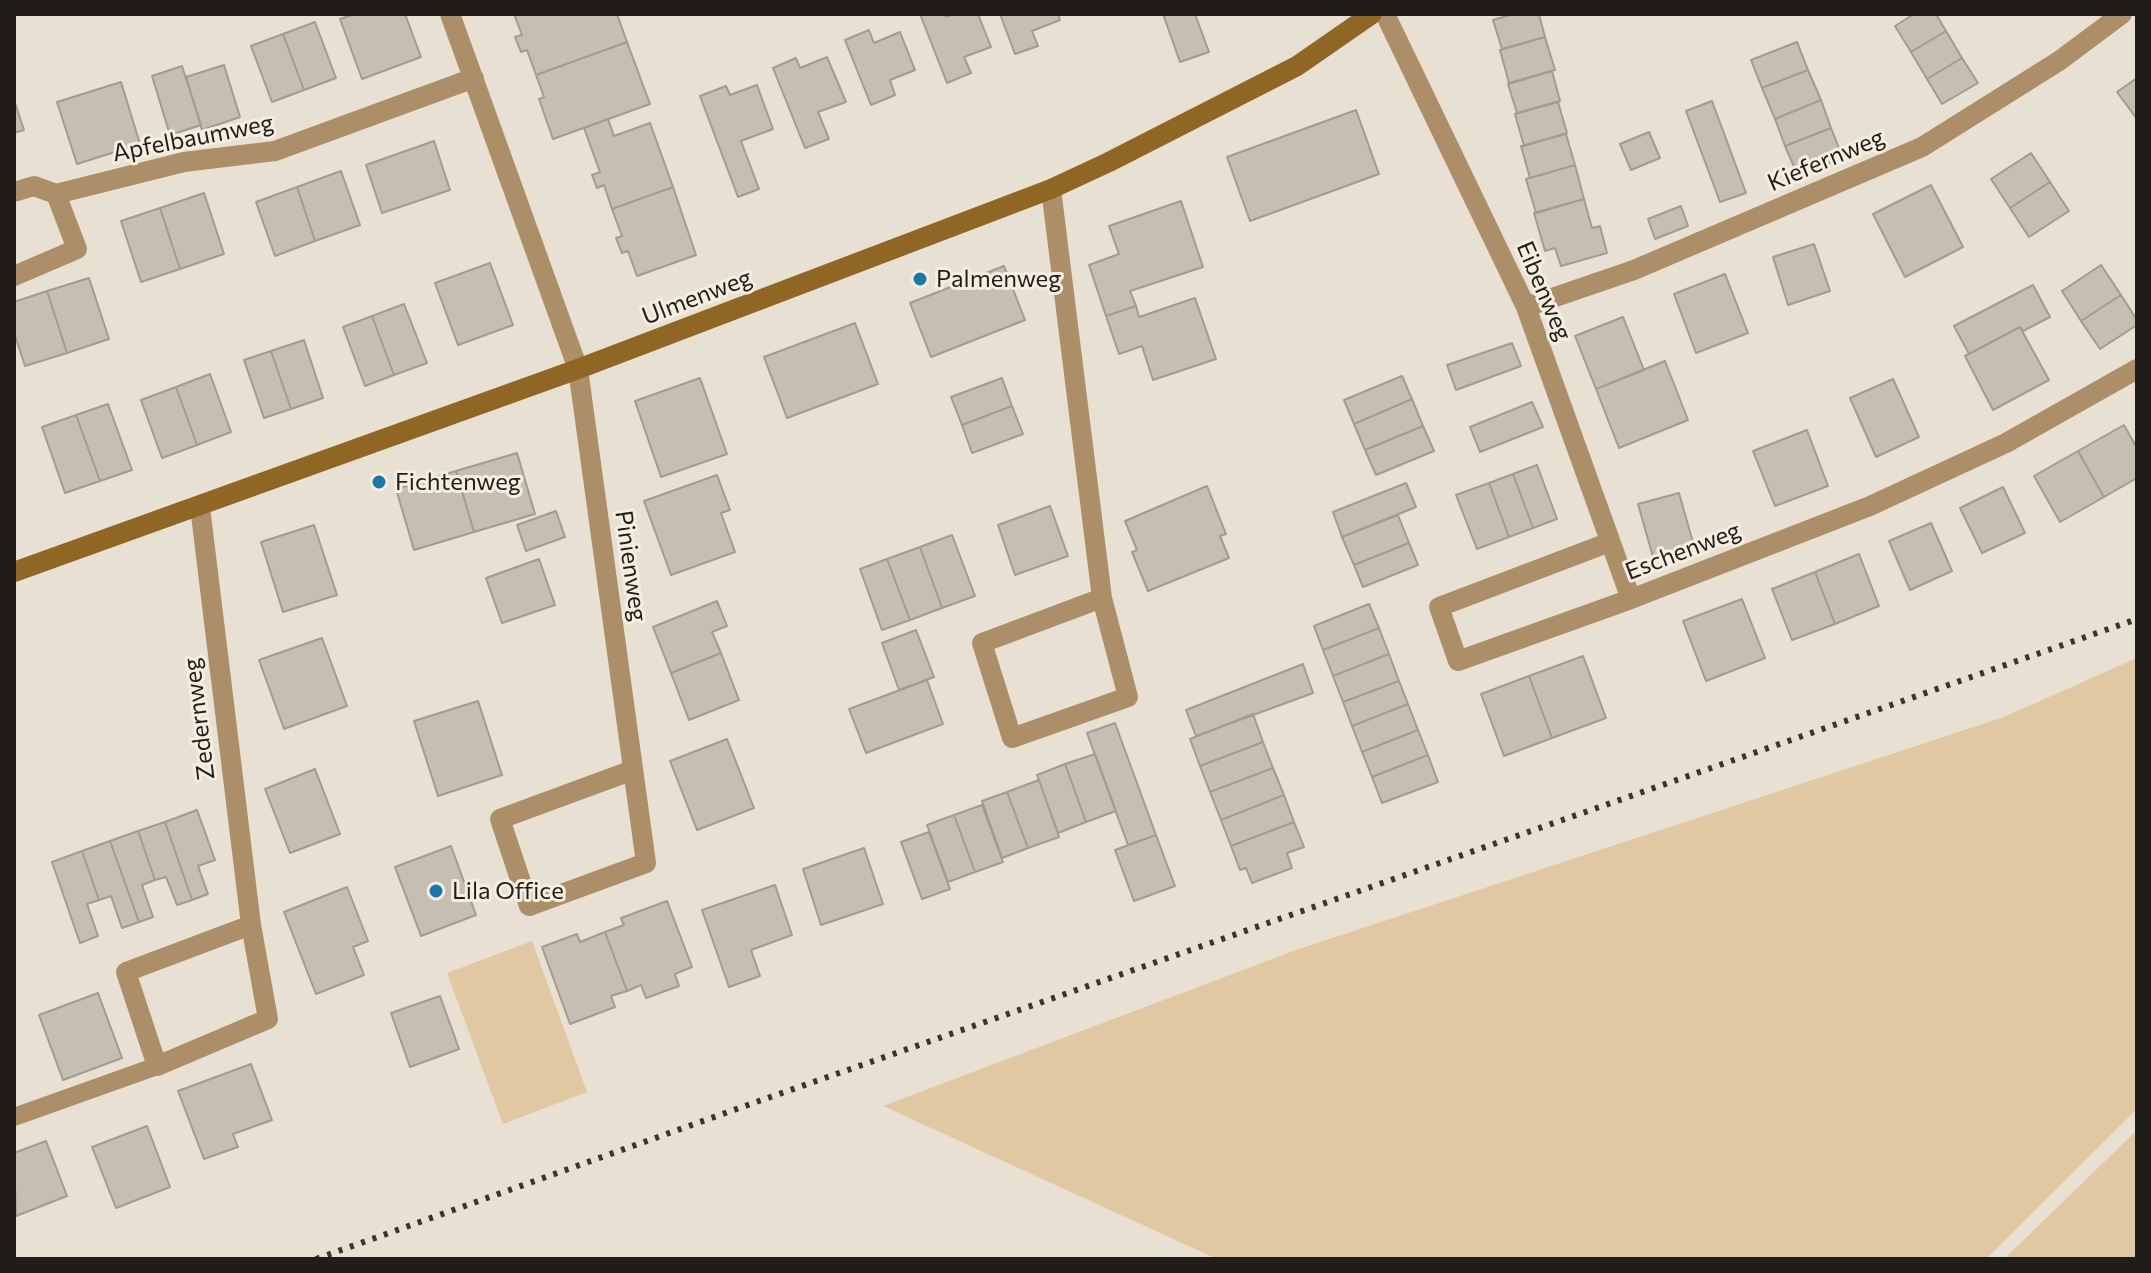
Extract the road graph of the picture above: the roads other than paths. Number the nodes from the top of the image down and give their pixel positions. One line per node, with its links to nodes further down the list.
1 (450, 14): 5 (street)
2 (1372, 14): 6 (street, Ulmenweg)
3 (1385, 14): 10 (street, Eibenweg)
4 (2122, 14): 10 (street, Kiefernweg)
5 (474, 78): 8 (street, Apfelbaumweg); 11 (street)
6 (1051, 189): 11 (street, Ulmenweg); 16 (street)
7 (14, 192): 8 (street, Apfelbaumweg)
8 (56, 194): 9 (street)
9 (14, 276)
10 (1526, 307): 14 (street, Eibenweg)
11 (578, 369): 13 (street, Ulmenweg); 18 (street, Pinienweg)
12 (2137, 369): 17 (street, Eschenweg)
13 (200, 507): 15 (street, Ulmenweg); 19 (street, Zedernweg)
14 (1610, 542): 17 (street, Eibenweg); 17 (street, Eschenweg)
15 (14, 572)
16 (1102, 598): 16 (street)
17 (1631, 599)
18 (633, 770): 18 (street, Pinienweg)
19 (251, 925): 20 (street, Zedernweg); 20 (street)
20 (157, 1066): 21 (lane)
21 (14, 1117)

